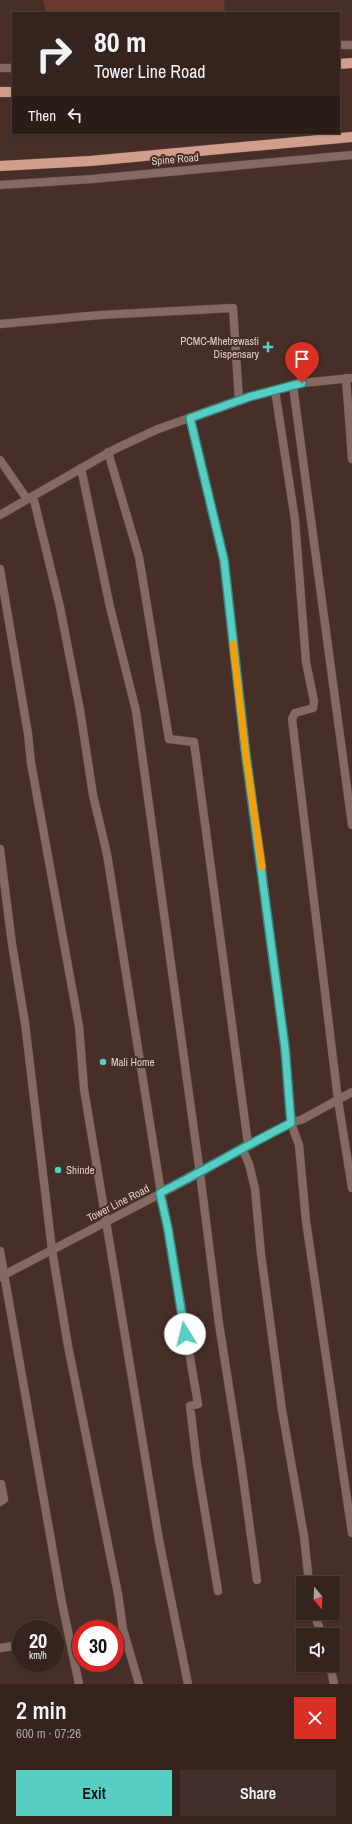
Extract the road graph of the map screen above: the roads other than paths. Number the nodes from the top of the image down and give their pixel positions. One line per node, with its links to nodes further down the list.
1 (352, 45): 2 (street)
2 (340, 46)
3 (352, 63): 4 (main road)
4 (340, 64)
5 (0, 68): 6 (street)
6 (12, 68)
7 (0, 92): 8 (main road)
8 (12, 92)
9 (352, 137): 11 (main road, Spine Road)
10 (352, 155): 12 (street, Spine Road)
11 (0, 166)
12 (0, 185)
13 (0, 324): 17 (street)
14 (349, 378): 15 (street); 20 (street)
15 (293, 386): 16 (street); 26 (street)
16 (275, 390): 17 (street); 29 (street)
17 (239, 400): 18 (street)
18 (190, 418): 19 (street); 30 (street)
19 (108, 452): 22 (street); 31 (street)
20 (352, 459)
21 (0, 460): 23 (street)
22 (81, 468): 23 (street); 32 (street)
23 (30, 498): 24 (street); 34 (street)
24 (0, 515)
25 (0, 569): 35 (street)
26 (352, 825)
27 (0, 849): 36 (street)
28 (352, 1092): 29 (street, Tower Line Road)
29 (338, 1100): 30 (street, Tower Line Road); 33 (street)
30 (291, 1123): 31 (street, Tower Line Road); 41 (street)
31 (245, 1146): 32 (street, Tower Line Road); 42 (street)
32 (200, 1173): 34 (street, Tower Line Road); 43 (street)
33 (352, 1188)
34 (160, 1193): 35 (street, Tower Line Road); 44 (street)
35 (106, 1221): 36 (street, Tower Line Road); 50 (street)
36 (52, 1250): 38 (street, Tower Line Road); 49 (street)
37 (0, 1251): 38 (street)
38 (2, 1276): 48 (street)
39 (1, 1484): 40 (street)
40 (0, 1502)
41 (352, 1533)
42 (308, 1576)
43 (258, 1580)
44 (218, 1591)
45 (12, 1646): 46 (street)
46 (0, 1648)
47 (331, 1672): 51 (street)
48 (79, 1684)
49 (139, 1684)
50 (188, 1684)
51 (334, 1684)

